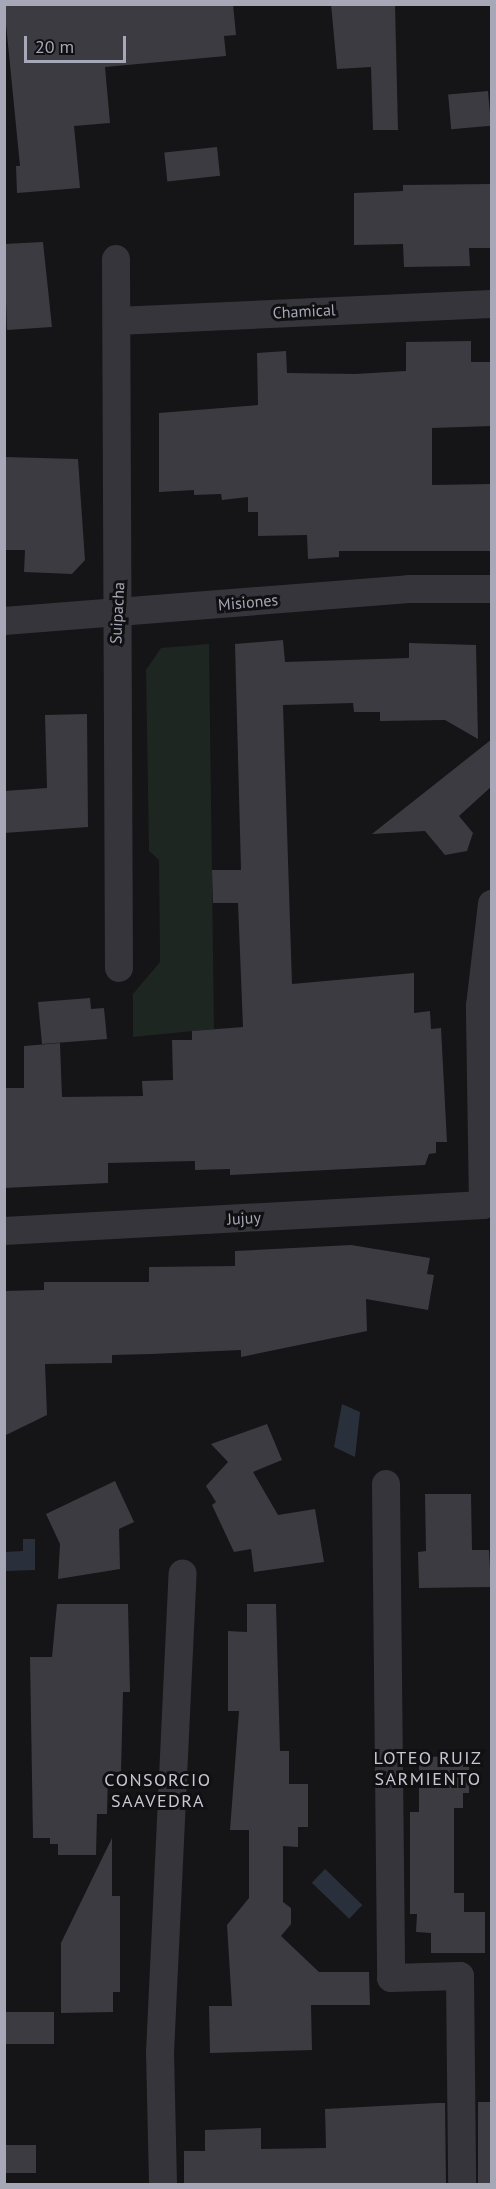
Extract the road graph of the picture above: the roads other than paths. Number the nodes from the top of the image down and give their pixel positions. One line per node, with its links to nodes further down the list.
1 (116, 259): 3 (street, Suipacha)
2 (492, 304): 3 (street, Chamical)
3 (117, 321): 5 (street, Suipacha)
4 (492, 590): 5 (street, Misiones)
5 (117, 613): 6 (street, Misiones); 8 (street, Suipacha)
6 (4, 621)
7 (492, 904): 9 (street, Jujuy)
8 (119, 968)
9 (4, 1231)
10 (386, 1484): 13 (street)
11 (183, 1574): 12 (street)
12 (163, 2184)
13 (462, 2184)

